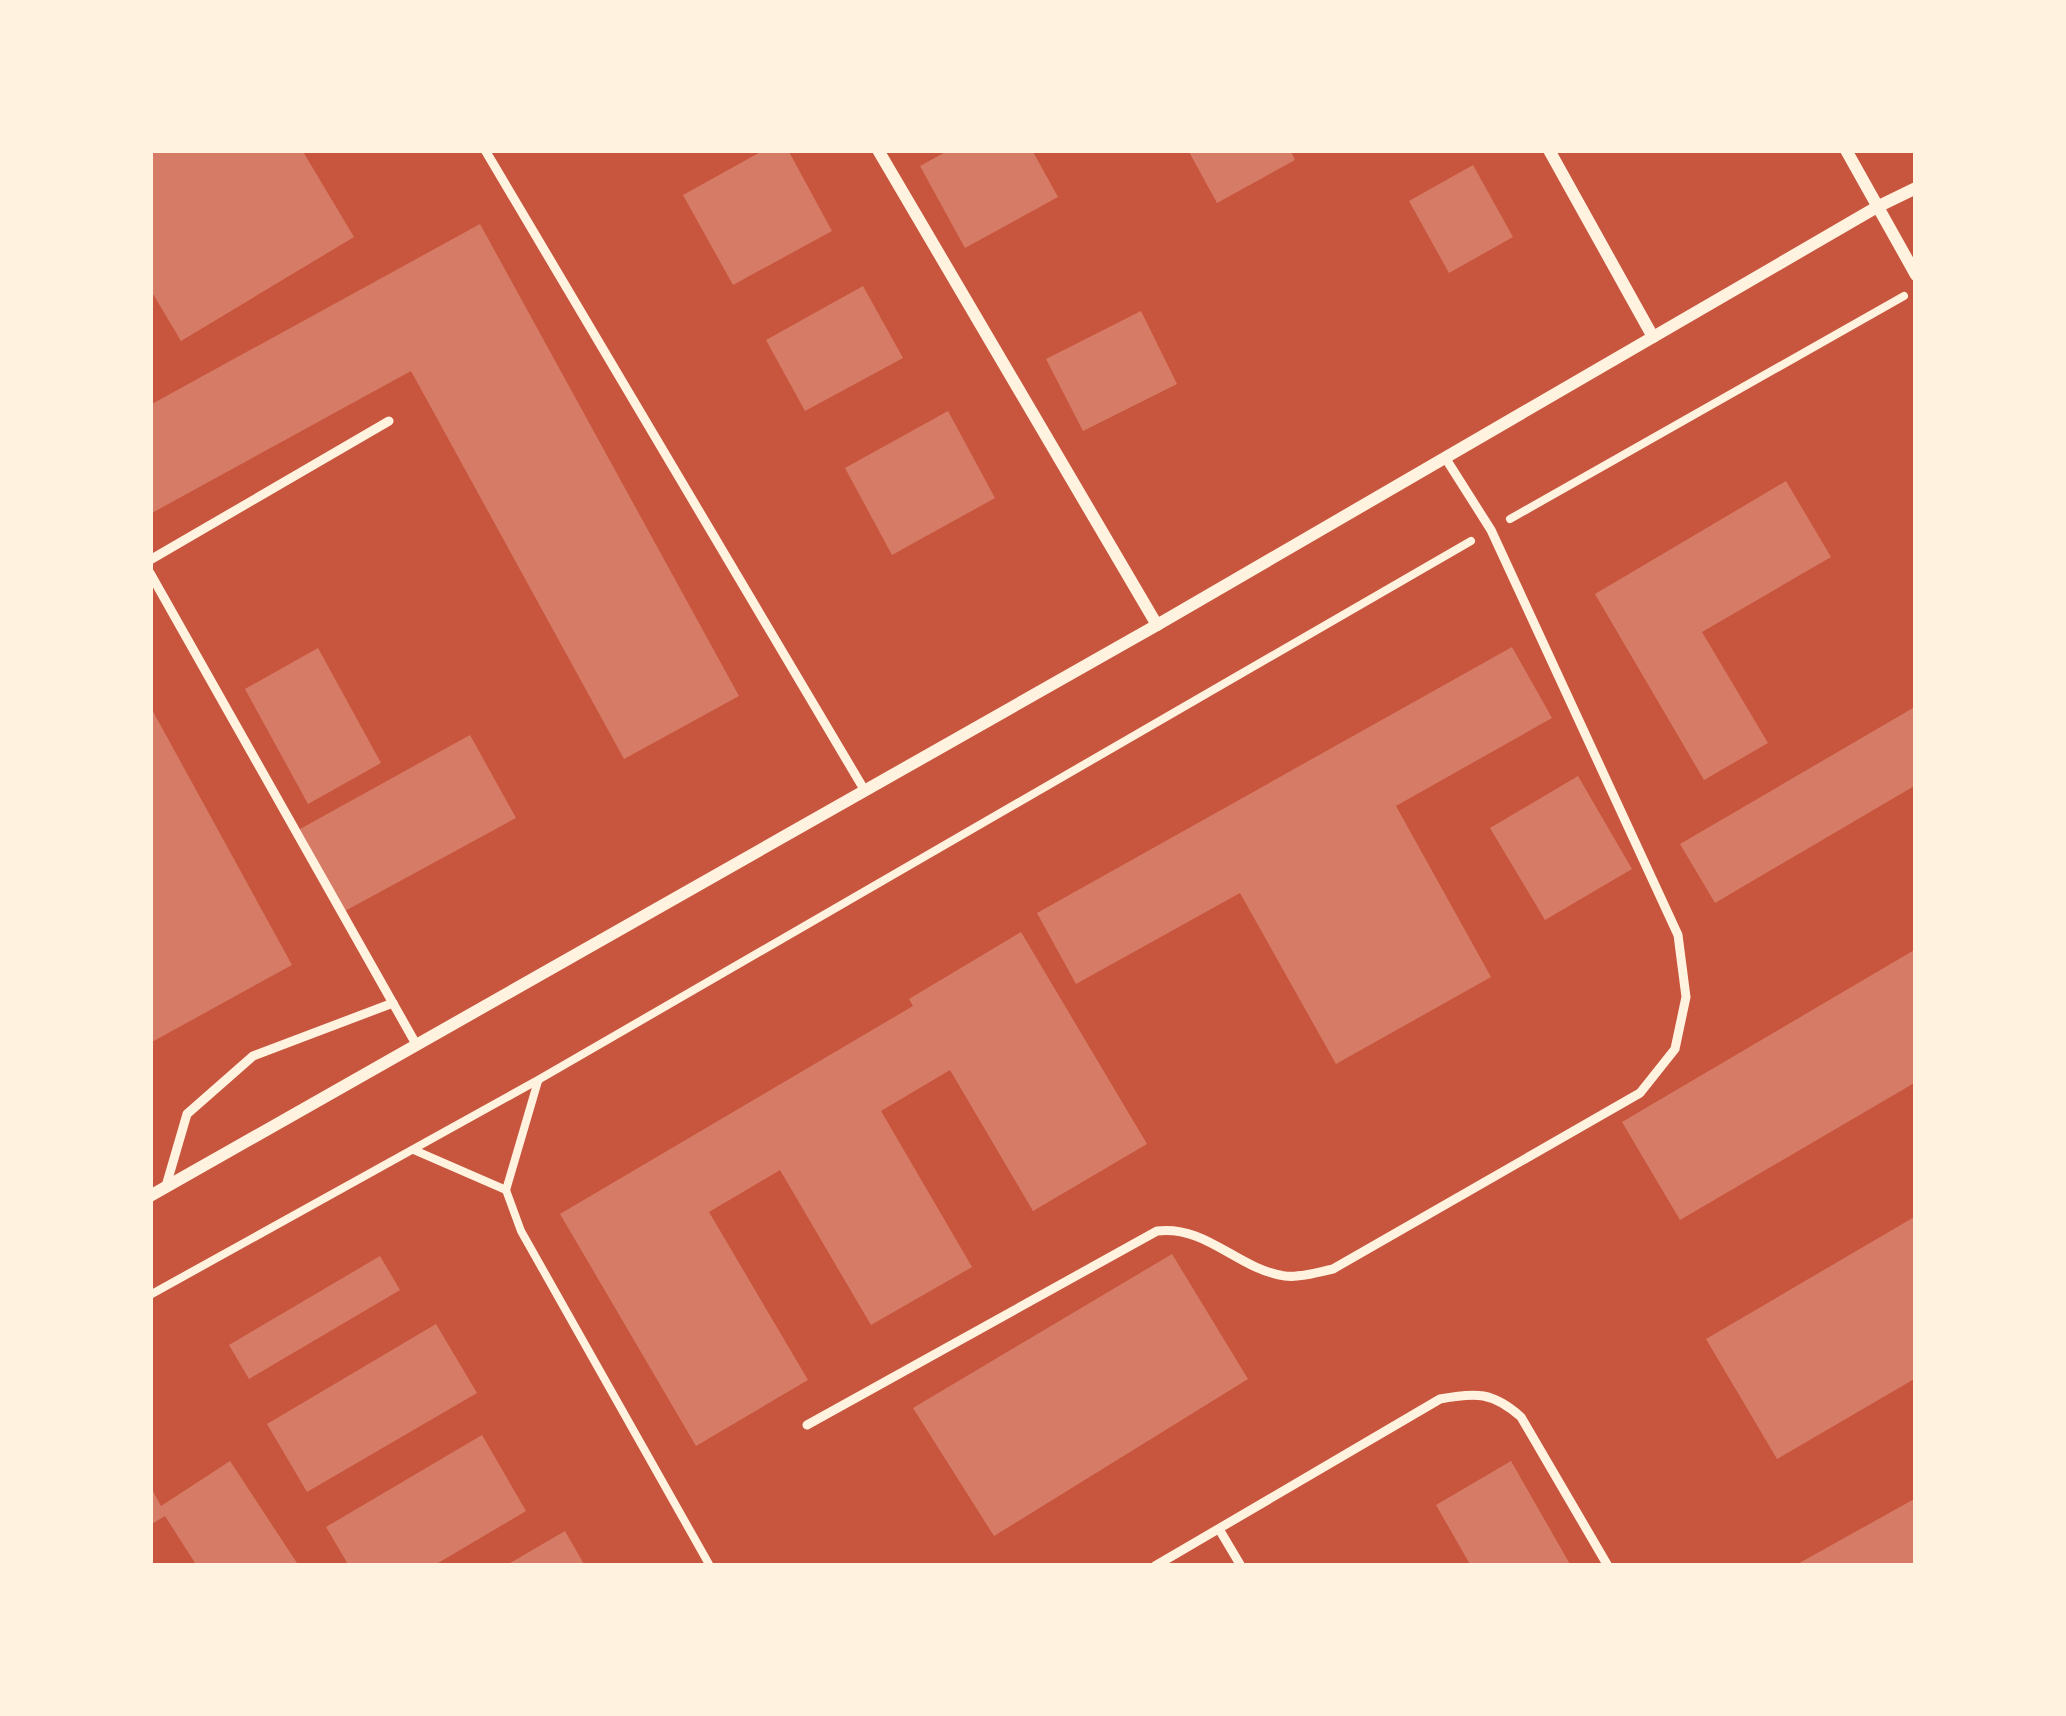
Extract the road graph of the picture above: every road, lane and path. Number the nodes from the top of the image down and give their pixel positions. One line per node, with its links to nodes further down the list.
1 (485, 150): 16 (lane)
2 (878, 150): 15 (street)
3 (1549, 150): 9 (street)
4 (1846, 150): 6 (street)
5 (1916, 188): 6 (street)
6 (1877, 207): 7 (street); 9 (street)
7 (1916, 275)
8 (1916, 289): 12 (path)
9 (1653, 337): 11 (street)
10 (389, 421): 13 (lane)
11 (1446, 459): 12 (lane); 15 (street)
12 (1491, 530): 19 (path); 25 (lane)
13 (150, 560)
14 (150, 572): 17 (lane)
15 (1157, 625): 16 (street)
16 (865, 791): 18 (street)
17 (393, 1003): 18 (lane); 21 (lane)
18 (416, 1044): 21 (street)
19 (538, 1080): 20 (path); 22 (path)
20 (413, 1149): 22 (path); 24 (path)
21 (165, 1188): 23 (street)
22 (506, 1190): 27 (path)
23 (150, 1196)
24 (150, 1294)
25 (807, 1425)
26 (1219, 1529): 28 (lane); 29 (lane); 30 (lane)
27 (710, 1566)
28 (1155, 1566)
29 (1240, 1566)
30 (1608, 1566)

